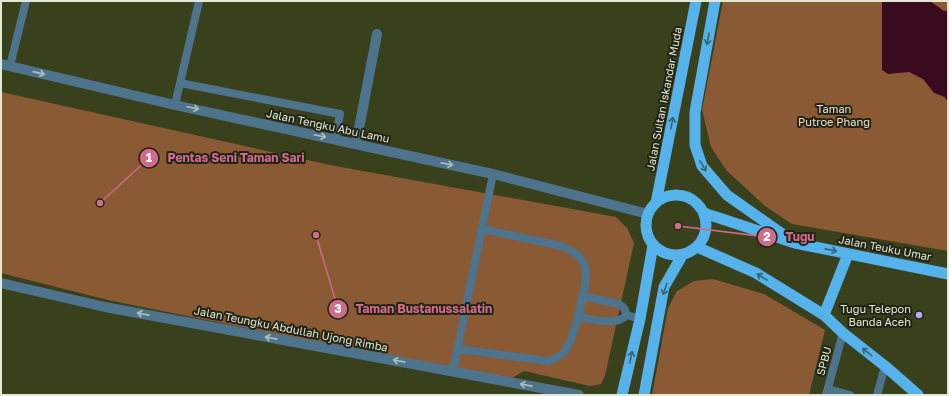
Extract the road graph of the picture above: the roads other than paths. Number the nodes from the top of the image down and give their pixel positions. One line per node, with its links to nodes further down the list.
1 (26, 1): 6 (lane)
2 (200, 1): 7 (lane)
3 (696, 1): 12 (highway, Jalan Sultan Iskandar Muda, one-way to 3)
4 (715, 1): 16 (highway, one-way to 16)
5 (377, 34): 10 (street)
6 (6, 65): 8 (street, Jalan Tengku Abu Lamu, one-way to 8)
7 (180, 83): 8 (lane); 9 (lane)
8 (175, 105): 9 (street, Jalan Tengku Abu Lamu, one-way to 9)
9 (335, 140): 10 (street, Jalan Tengku Abu Lamu)
10 (356, 144): 11 (street, Jalan Tengku Abu Lamu, one-way to 11)
11 (493, 174): 13 (street, Jalan Tengku Abu Lamu); 15 (lane)
12 (656, 203): 13 (highway); 14 (highway)
13 (648, 214): 17 (highway)
14 (708, 214): 16 (highway, Jalan Teuku Umar); 18 (highway)
15 (482, 228): 23 (lane); 29 (lane)
16 (794, 243): 20 (highway, Jalan Teuku Umar, one-way to 20)
17 (653, 245): 19 (highway); 27 (highway)
18 (697, 247): 19 (highway); 25 (highway, one-way to 18)
19 (682, 254): 35 (highway, one-way to 35)
20 (848, 254): 21 (highway, Jalan Teuku Umar); 25 (highway)
21 (948, 274)
22 (1, 283): 31 (street, Jalan Teungku Abdullah Ujong Rimba, one-way to 22)
23 (582, 296): 24 (lane); 26 (lane)
24 (626, 315): 26 (lane); 27 (lane)
25 (824, 315): 28 (highway)
26 (578, 317): 29 (lane)
27 (640, 319): 34 (highway, one-way to 27)
28 (843, 333): 30 (highway, one-way to 28); 32 (lane, SPBU)
29 (458, 349): 31 (lane)
30 (885, 366): 37 (lane); 38 (highway)
31 (453, 372): 33 (street, Jalan Teungku Abdullah Ujong Rimba, one-way to 31)
32 (827, 392): 36 (lane)
33 (578, 395)
34 (622, 395)
35 (644, 395)
36 (850, 395)
37 (877, 395)
38 (918, 395)

